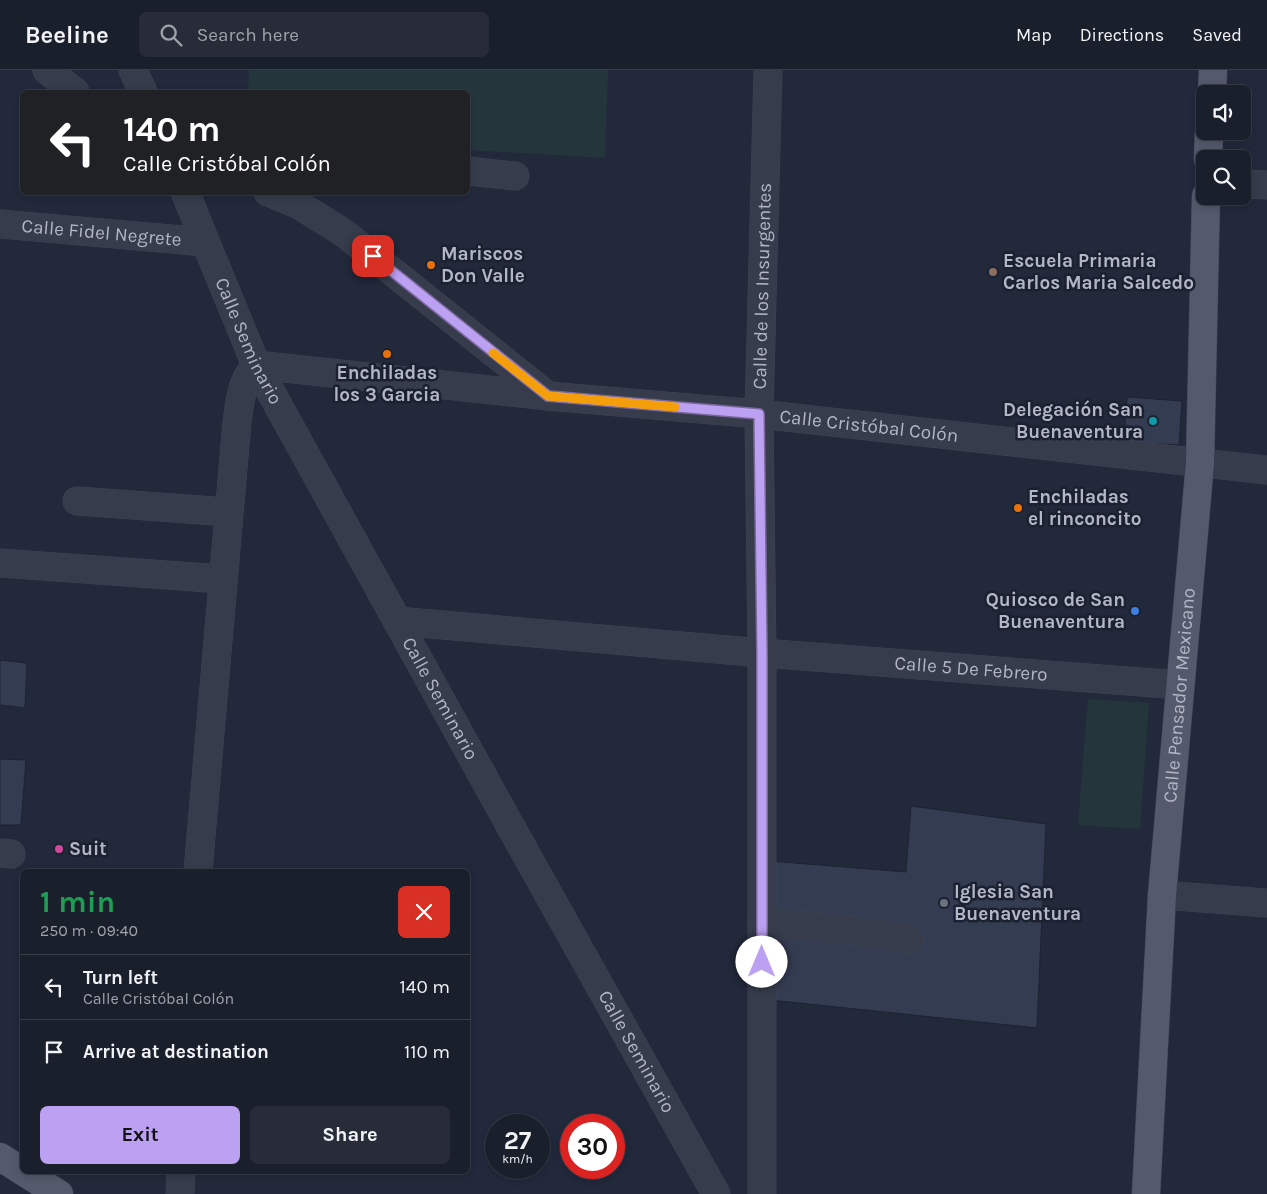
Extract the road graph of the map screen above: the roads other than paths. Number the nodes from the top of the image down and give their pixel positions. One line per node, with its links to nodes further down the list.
1 (47, 70): 6 (street)
2 (133, 70): 7 (street)
3 (768, 70): 19 (street, Calle de los Insurgentes)
4 (1213, 70): 5 (main road)
5 (1212, 85)
6 (72, 90)
7 (142, 90)
8 (470, 171): 9 (street)
9 (515, 176)
10 (1251, 184): 11 (street)
11 (1267, 185)
12 (186, 195): 16 (street, Calle Seminario)
13 (275, 195): 18 (street)
14 (1206, 205): 20 (main road, Calle Pensador Mexicano)
15 (0, 224): 16 (street, Calle Fidel Negrete)
16 (205, 242): 17 (street, Calle Seminario)
17 (256, 365): 18 (street, Calle Cristóbal Colón); 23 (street); 26 (street, Calle Seminario)
18 (548, 396): 19 (street, Calle Cristóbal Colón)
19 (759, 414): 20 (street, Calle Cristóbal Colón); 27 (street, Calle de los Insurgentes)
20 (1200, 463): 21 (street, Calle Cristóbal Colón); 28 (main road, Calle Pensador Mexicano)
21 (1267, 470)
22 (77, 501): 23 (street)
23 (228, 512): 25 (street)
24 (0, 563): 25 (street)
25 (222, 580): 29 (street)
26 (397, 621): 27 (street, Calle 5 De Febrero); 40 (street, Calle Seminario)
27 (762, 653): 28 (street, Calle 5 De Febrero); 32 (street, Calle de los Insurgentes)
28 (1180, 684): 30 (main road, Calle Pensador Mexicano)
29 (198, 869)
30 (1162, 896): 31 (street); 42 (main road, Calle Pensador Mexicano)
31 (1267, 903)
32 (762, 922): 33 (street); 41 (street, Calle de los Insurgentes)
33 (910, 939)
34 (0, 1158): 35 (main road)
35 (20, 1170)
36 (26, 1174): 38 (main road)
37 (181, 1174): 39 (street)
38 (59, 1194)
39 (180, 1194)
40 (716, 1194)
41 (762, 1194)
42 (1146, 1194)

